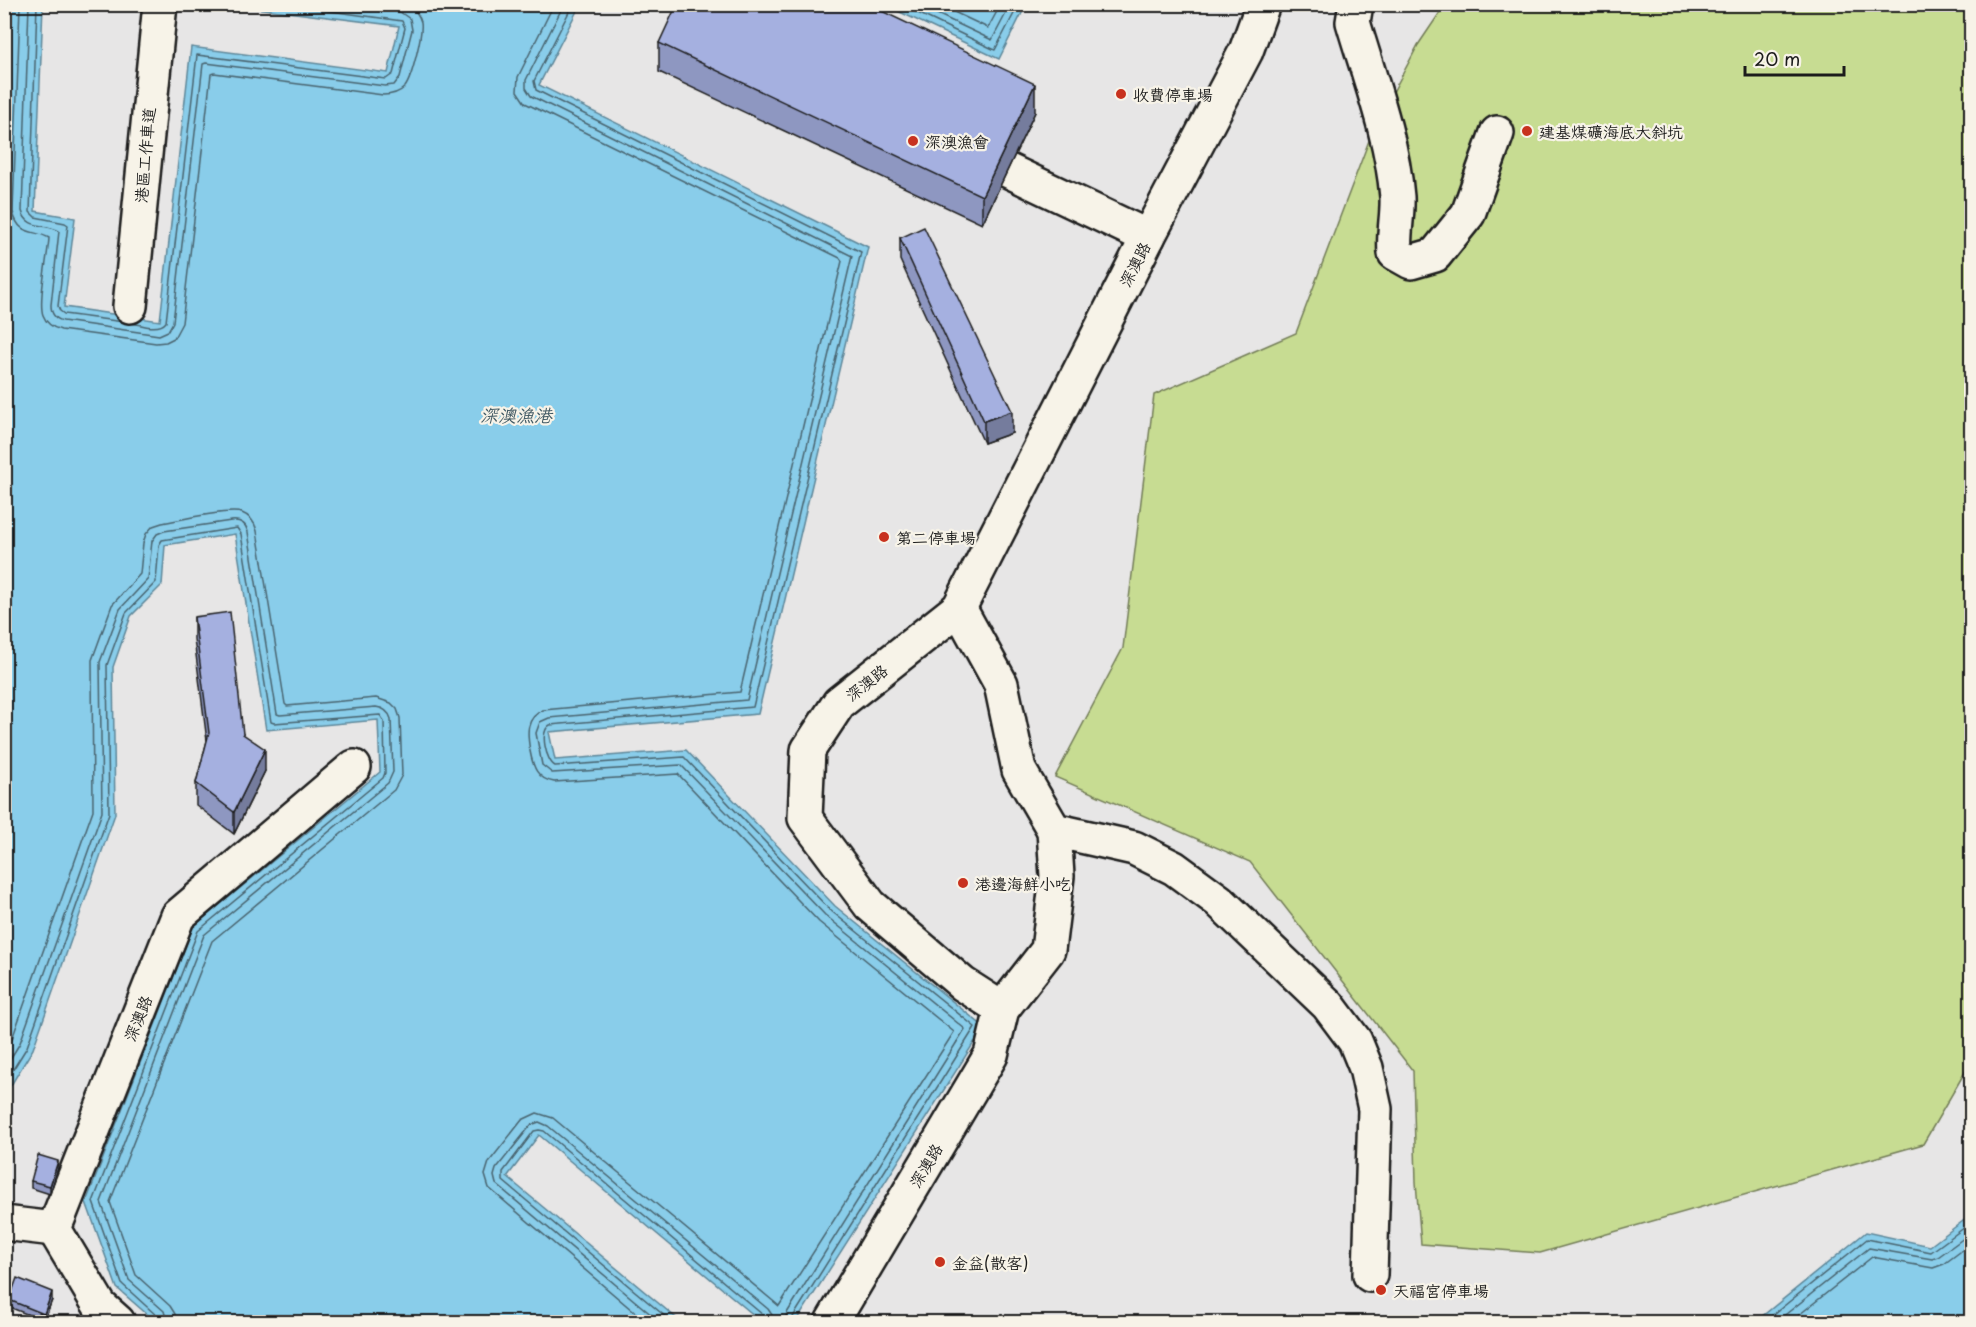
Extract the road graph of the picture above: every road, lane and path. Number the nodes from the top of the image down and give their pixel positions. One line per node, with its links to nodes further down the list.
1 (160, 4): 9 (street, 港區工作車道)
2 (1263, 4): 5 (street, 深澳路)
3 (1288, 4): 5 (street)
4 (1356, 4): 6 (street)
5 (1246, 51): 8 (street, 深澳路)
6 (1497, 133)
7 (942, 140): 8 (street)
8 (1148, 237): 10 (street, 深澳路)
9 (130, 306)
10 (959, 608): 12 (street); 13 (street, 深澳路)
11 (354, 767): 15 (street, 深澳路)
12 (1054, 830): 13 (street); 16 (street)
13 (1002, 1009): 18 (street, 深澳路)
14 (4, 1223): 15 (street)
15 (54, 1229): 17 (street)
16 (1370, 1275)
17 (118, 1323)
18 (832, 1323)

